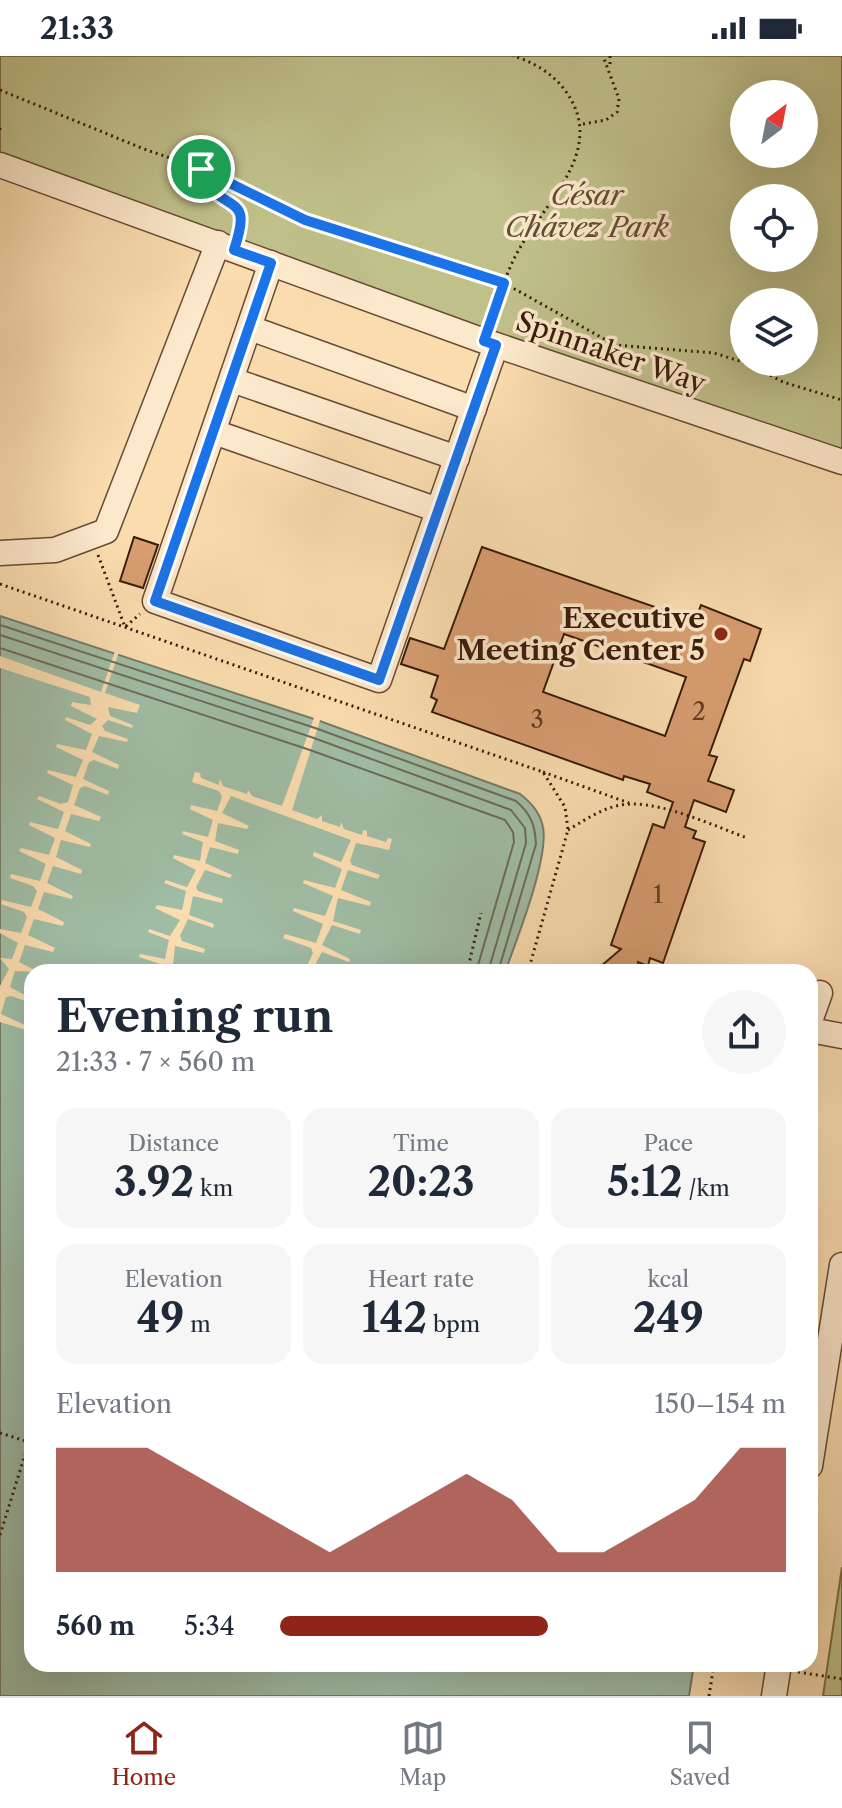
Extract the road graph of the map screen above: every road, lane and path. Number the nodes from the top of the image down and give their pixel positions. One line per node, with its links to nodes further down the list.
1 (513, 56): 6 (path)
2 (603, 56): 4 (path)
3 (610, 56): 4 (path)
4 (610, 69): 6 (path)
5 (0, 90): 8 (path)
6 (583, 124): 11 (path)
7 (0, 165): 9 (street, Spinnaker Way)
8 (201, 169): 9 (path); 11 (path)
9 (226, 247): 10 (street, Spinnaker Way); 21 (street)
10 (271, 263): 12 (street); 13 (street, Spinnaker Way)
11 (504, 283): 13 (path); 15 (path)
12 (250, 328): 14 (street); 16 (street)
13 (490, 343): 16 (street); 19 (street, Spinnaker Way)
14 (232, 380): 17 (street); 18 (street)
15 (842, 400)
16 (474, 409): 18 (street)
17 (214, 432): 20 (street); 24 (street)
18 (457, 458): 20 (street)
19 (842, 462)
20 (438, 510): 24 (street)
21 (91, 537): 22 (street); 25 (path)
22 (0, 553)
23 (0, 584): 25 (path)
24 (155, 601): 25 (path)
25 (125, 627): 26 (path); 27 (path)
26 (123, 633)
27 (543, 772): 28 (path); 29 (path)
28 (633, 804): 29 (path); 30 (path)
29 (568, 830): 33 (path)
30 (747, 838)
31 (481, 913): 32 (path)
32 (469, 964)
33 (530, 964)
34 (820, 993): 35 (street)
35 (818, 999)
36 (818, 1032): 37 (street)
37 (842, 1036)
38 (842, 1265): 39 (street)
39 (820, 1341): 40 (street)
40 (818, 1366)
41 (0, 1433): 42 (path)
42 (24, 1440)
43 (24, 1458): 44 (path)
44 (0, 1535)
45 (713, 1672): 49 (path)
46 (777, 1672): 50 (street)
47 (808, 1672): 48 (path)
48 (842, 1679)
49 (709, 1696)
50 (774, 1696)

